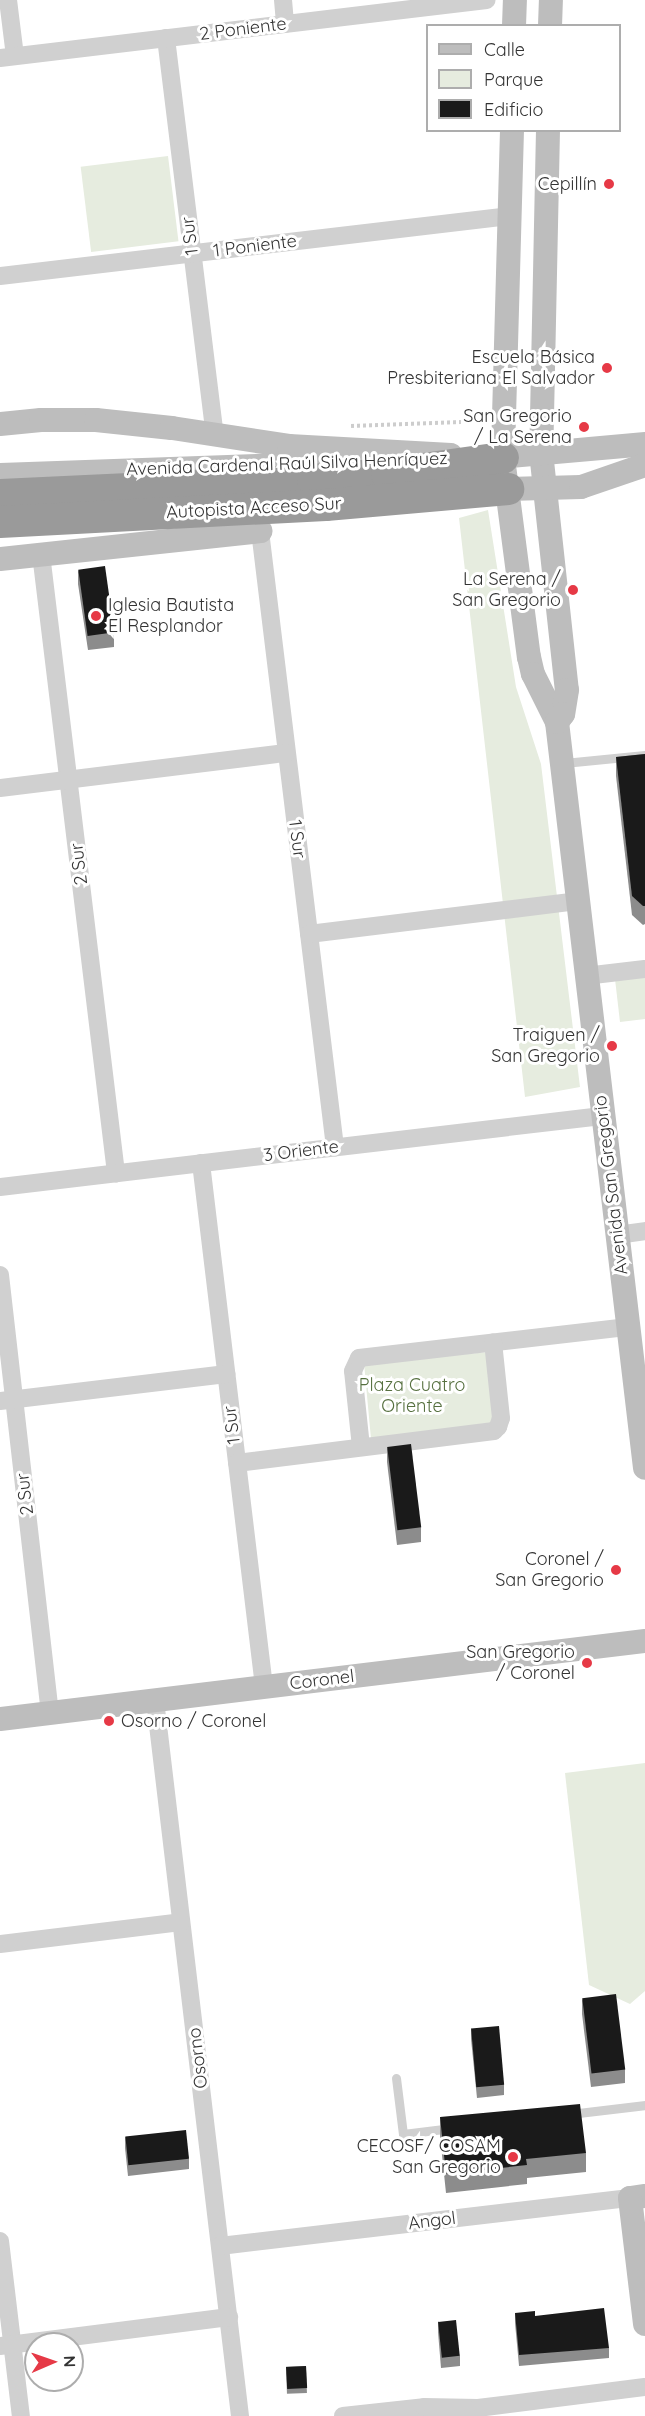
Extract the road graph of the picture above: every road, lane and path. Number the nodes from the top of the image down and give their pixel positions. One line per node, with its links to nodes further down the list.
1 (8, 0): 10 (street)
2 (283, 0): 6 (street)
3 (487, 0): 6 (street, 2 Poniente)
4 (515, 0): 7 (main road)
5 (551, 0): 8 (main road)
6 (285, 24): 9 (street, 2 Poniente)
7 (514, 24)
8 (550, 24)
9 (166, 38): 10 (street, 2 Poniente); 14 (street, 1 Sur)
10 (7, 57)
11 (512, 132): 13 (main road, Avenida San Gregorio)
12 (548, 132): 19 (main road, Avenida San Gregorio)
13 (510, 216): 14 (street, 1 Poniente); 20 (main road, Avenida San Gregorio)
14 (192, 253): 15 (street, 1 Poniente); 17 (street, 1 Sur)
15 (0, 276)
16 (0, 424): 17 (main road, Avenida Cardenal Raúl Silva Henríquez)
17 (214, 435): 20 (main road, Avenida Cardenal Raúl Silva Henríquez)
18 (645, 444): 19 (main road, Avenida Cardenal Raúl Silva Henríquez)
19 (541, 452): 20 (main road, Avenida Cardenal Raúl Silva Henríquez); 24 (main road, Avenida San Gregorio)
20 (503, 458): 22 (main road, Avenida Cardenal Raúl Silva Henríquez); 23 (main road, Avenida San Gregorio); 25 (highway, Autopista Acceso Sur)
21 (645, 465): 24 (main road)
22 (0, 475)
23 (508, 489): 24 (main road); 26 (highway, Autopista Acceso Sur); 31 (main road, Avenida San Gregorio)
24 (545, 490): 31 (main road, Avenida San Gregorio)
25 (0, 495)
26 (426, 496): 27 (highway, Autopista Acceso Sur); 28 (highway)
27 (0, 522)
28 (260, 531): 29 (main road); 32 (street, 1 Sur)
29 (41, 554): 30 (main road); 35 (street, 2 Sur)
30 (0, 559)
31 (558, 722): 34 (main road, Avenida San Gregorio)
32 (286, 753): 35 (street); 38 (street, 1 Sur)
33 (645, 755): 34 (lane)
34 (562, 764): 37 (main road, Avenida San Gregorio)
35 (69, 779): 36 (street); 44 (street, 2 Sur)
36 (0, 788)
37 (577, 901): 38 (street); 40 (main road, Avenida San Gregorio)
38 (309, 934): 42 (street, 1 Sur)
39 (645, 969): 40 (street)
40 (585, 976): 41 (main road, Avenida San Gregorio)
41 (602, 1116): 42 (street, 3 Oriente); 47 (main road, Avenida San Gregorio)
42 (335, 1147): 43 (street, 3 Oriente)
43 (201, 1163): 44 (street, 3 Oriente); 51 (street, 1 Sur)
44 (116, 1173): 45 (street, 3 Oriente)
45 (0, 1187)
46 (645, 1231): 47 (street)
47 (617, 1235): 49 (main road, Avenida San Gregorio)
48 (0, 1275): 52 (street, 2 Sur)
49 (628, 1327): 50 (street); 53 (main road, Avenida San Gregorio)
50 (493, 1342): 54 (street); 54 (street)
51 (226, 1374): 52 (street); 55 (street, 1 Sur)
52 (7, 1400): 60 (street, 2 Sur)
53 (642, 1414): 56 (main road, Avenida San Gregorio)
54 (361, 1447): 55 (street)
55 (237, 1463): 58 (street, 1 Sur)
56 (645, 1468)
57 (645, 1641): 58 (main road, Coronel)
58 (264, 1687): 59 (main road, Coronel)
59 (155, 1700): 60 (main road, Coronel); 62 (street, Osorno)
60 (50, 1713): 61 (main road, Coronel)
61 (0, 1719)
62 (181, 1922): 63 (street); 70 (street, Osorno)
63 (0, 1944)
64 (396, 2078): 67 (lane)
65 (645, 2105): 66 (lane)
66 (556, 2116)
67 (462, 2127)
68 (637, 2197): 70 (street, Angol); 72 (main road)
69 (0, 2241): 73 (street)
70 (220, 2246): 71 (street, Osorno)
71 (229, 2317): 73 (street); 77 (street, Osorno)
72 (645, 2324)
73 (6, 2345): 76 (street)
74 (645, 2387): 75 (street)
75 (425, 2411): 78 (street)
76 (21, 2416)
77 (240, 2416)
78 (344, 2416)

